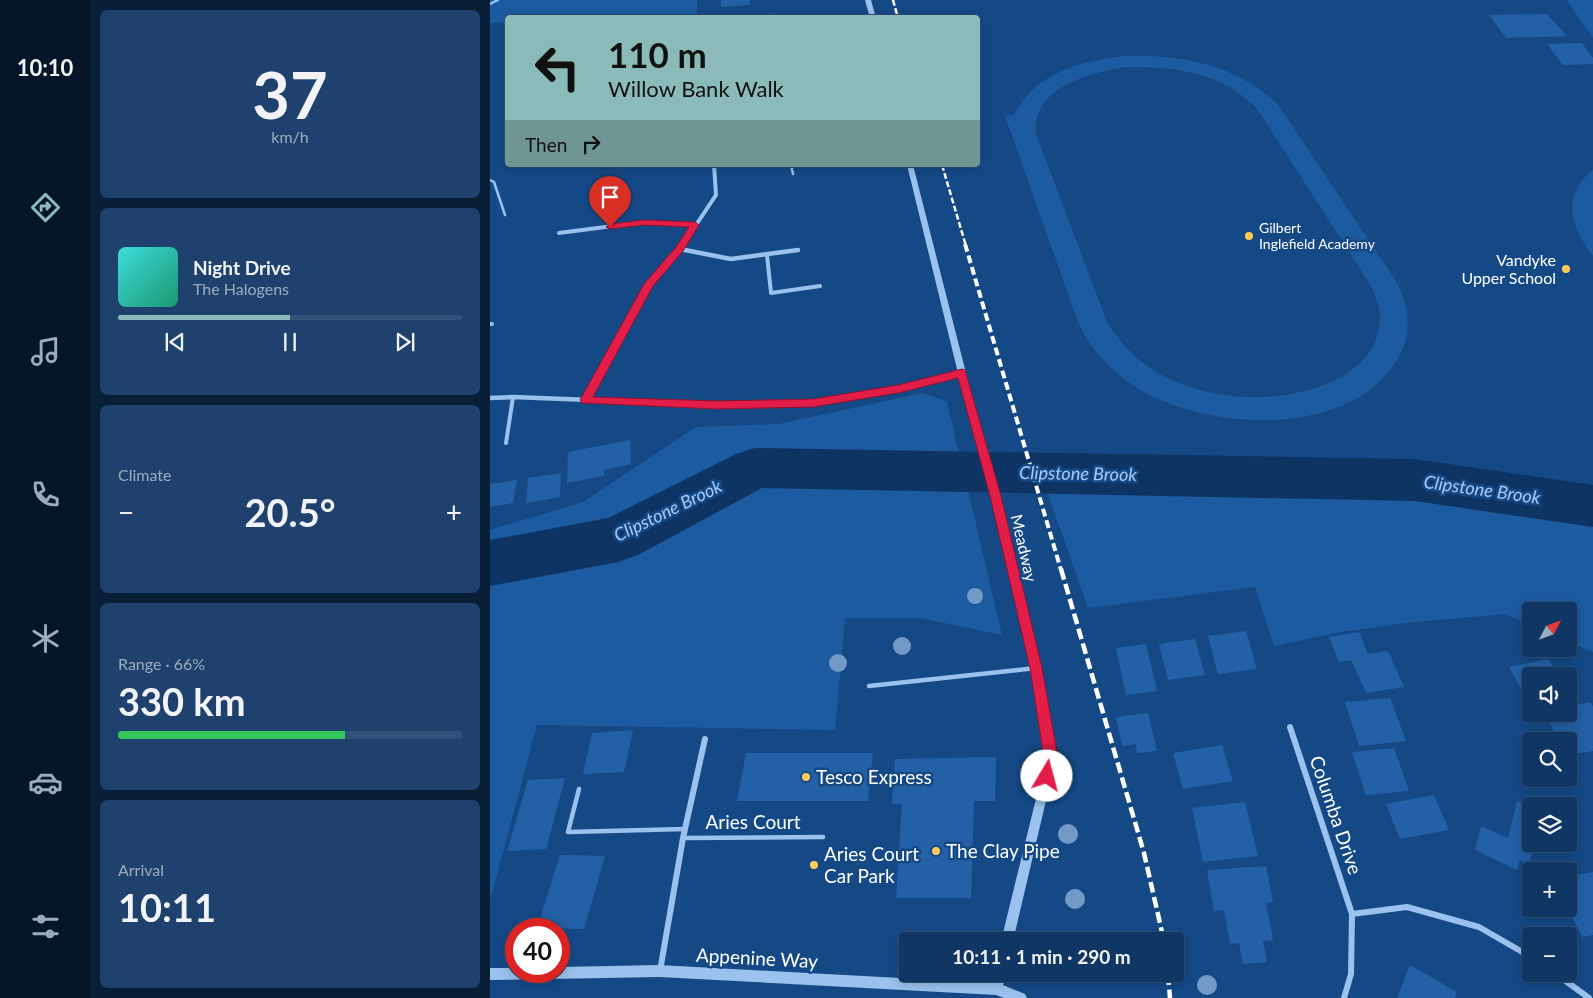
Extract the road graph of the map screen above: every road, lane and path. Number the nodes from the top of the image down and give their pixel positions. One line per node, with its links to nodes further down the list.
1 (498, 0): 3 (lane)
2 (868, 0): 4 (street)
3 (490, 4)
4 (872, 15)
5 (714, 167): 11 (street)
6 (791, 167): 8 (lane)
7 (910, 167): 17 (street, Meadway)
8 (793, 174)
9 (490, 180): 10 (lane)
10 (505, 215)
11 (695, 225): 12 (street); 13 (street)
12 (559, 233)
13 (680, 249): 15 (street); 20 (street)
14 (798, 250): 15 (street)
15 (767, 255): 16 (lane)
16 (820, 286)
17 (962, 373): 20 (street); 22 (street, Meadway)
18 (513, 397): 19 (street); 20 (street); 21 (lane)
19 (490, 398)
20 (586, 400)
21 (506, 443)
22 (1036, 668): 23 (lane); 31 (street, Meadway)
23 (869, 686)
24 (1290, 727): 30 (street, Columba Drive)
25 (705, 739): 27 (street, Aries Court)
26 (579, 789): 27 (lane)
27 (685, 830): 29 (street, Aries Court)
28 (823, 837): 29 (lane, Aries Court)
29 (683, 838): 33 (street, Aries Court)
30 (1352, 914): 32 (street); 39 (street, Columba Drive)
31 (1009, 932)
32 (1522, 952)
33 (660, 972): 34 (street, Appenine Way); 37 (street, Appenine Way)
34 (490, 974)
35 (998, 982): 37 (street)
36 (1567, 982): 40 (street)
37 (996, 989): 38 (street, Appenine Way)
38 (1020, 998)
39 (1344, 998)
40 (1589, 998)

